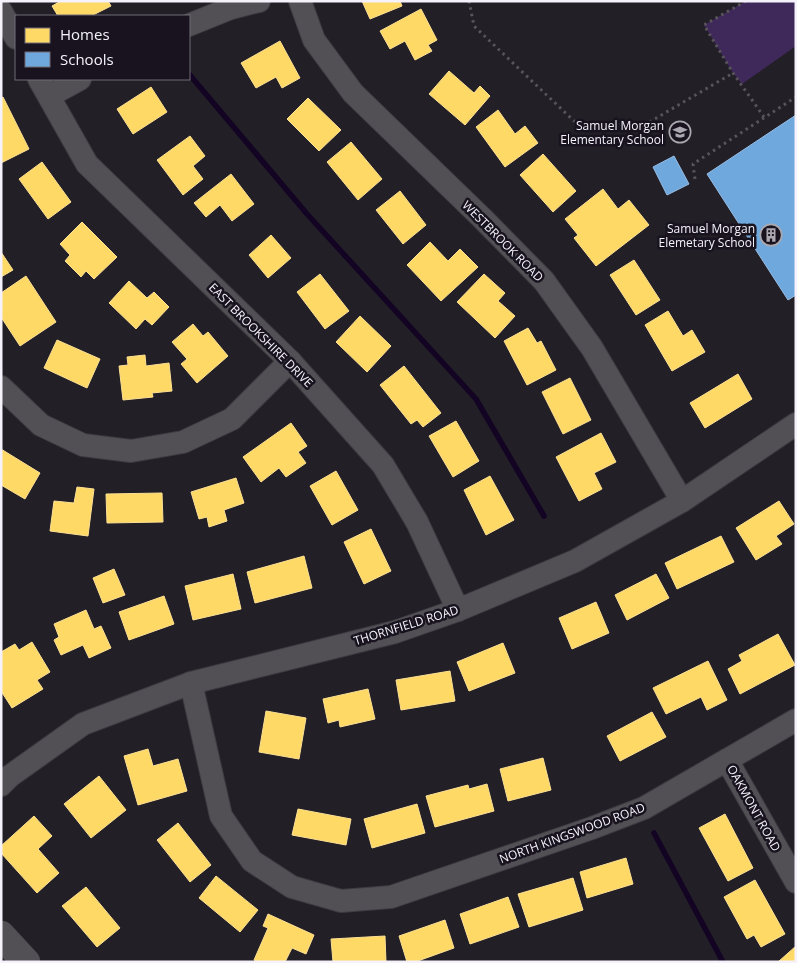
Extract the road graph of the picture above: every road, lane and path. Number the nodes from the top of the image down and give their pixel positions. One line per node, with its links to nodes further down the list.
1 (259, 1): 6 (street)
2 (300, 1): 17 (street, WESTBROOK ROAD)
3 (469, 1): 8 (path)
4 (746, 1): 8 (path)
5 (1, 11): 7 (street)
6 (190, 25)
7 (15, 36)
8 (733, 73): 12 (path)
9 (76, 80): 10 (street)
10 (44, 87): 14 (street, EAST BROOKSHIRE DRIVE)
11 (796, 97): 12 (path)
12 (764, 117): 13 (path)
13 (695, 179)
14 (290, 361): 15 (street); 18 (street, EAST BROOKSHIRE DRIVE)
15 (1, 387)
16 (796, 424): 17 (street, THORNFIELD ROAD)
17 (682, 502): 18 (street, THORNFIELD ROAD)
18 (458, 610): 19 (street, THORNFIELD ROAD)
19 (191, 684): 21 (street, NORTH KINGSWOOD ROAD); 22 (street, THORNFIELD ROAD)
20 (796, 720): 21 (street, NORTH KINGSWOOD ROAD)
21 (727, 760): 23 (street, OAKMONT ROAD)
22 (1, 785)
23 (796, 882)
24 (1, 935): 25 (street)
25 (26, 962)

